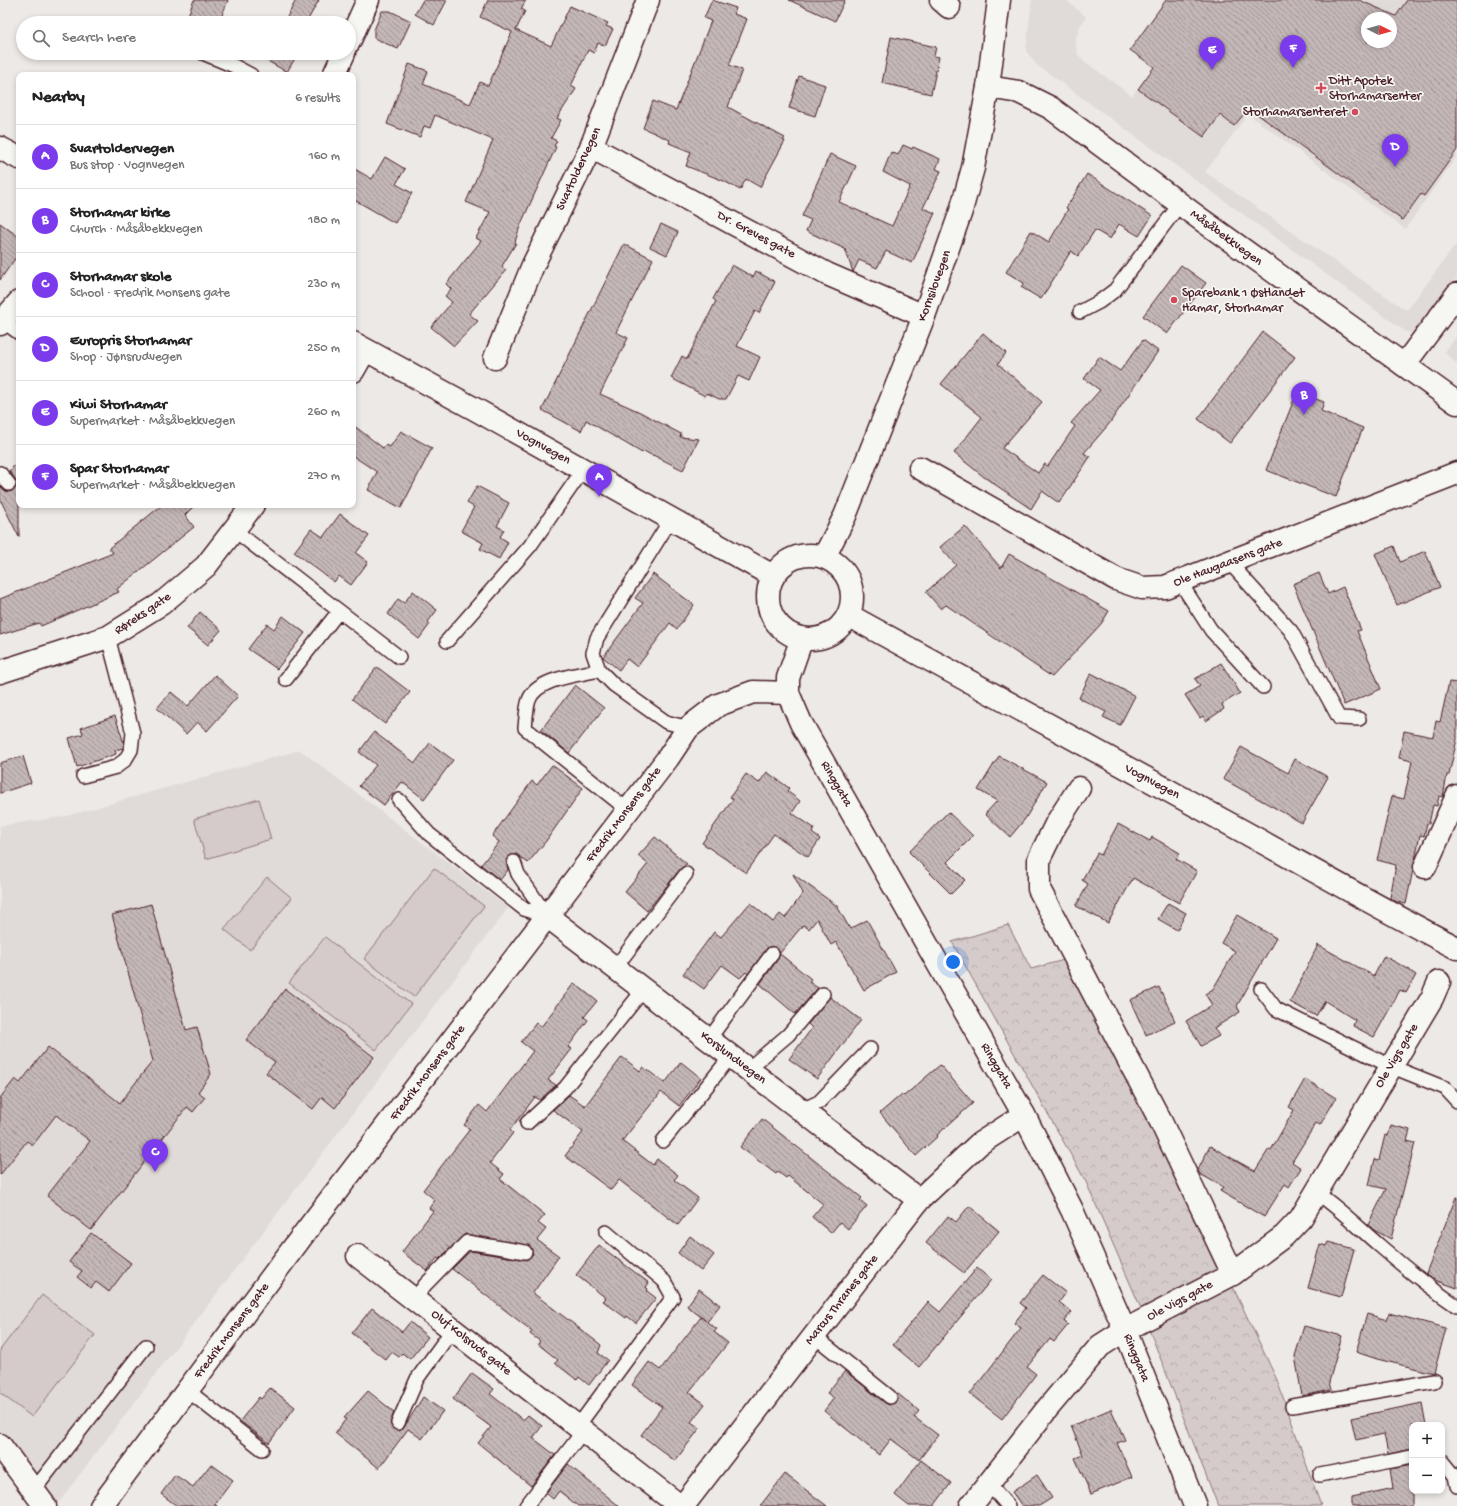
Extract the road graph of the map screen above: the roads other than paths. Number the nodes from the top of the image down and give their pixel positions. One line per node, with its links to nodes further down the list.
1 (368, 0): 4 (street)
2 (999, 0): 9 (street, Kornsilovegen)
3 (646, 1): 10 (street, Svartoldervegen)
4 (356, 27)
5 (219, 60): 7 (lane)
6 (341, 60): 8 (street)
7 (245, 72)
8 (335, 72)
9 (988, 87): 13 (street, Måsåbekkvegen); 17 (street, Kornsilovegen)
10 (591, 147): 17 (street, Dr. Greves gate); 20 (street, Svartoldervegen)
11 (0, 148): 12 (street)
12 (16, 156)
13 (1180, 204): 16 (lane); 22 (street, Måsåbekkvegen)
14 (1457, 294): 22 (street)
15 (16, 308): 18 (street)
16 (1080, 312)
17 (924, 316): 32 (street, Kornsilovegen)
18 (7, 326)
19 (359, 347): 21 (street); 25 (street, Vognvegen)
20 (495, 358)
21 (356, 359)
22 (1404, 365): 23 (street, Måsåbekkvegen)
23 (1457, 404)
24 (920, 468): 35 (street, Ole Haugaasens gate)
25 (583, 470): 30 (street, Vognvegen); 40 (lane)
26 (0, 473): 28 (lane)
27 (1457, 473): 33 (street, Ole Haugaasens gate)
28 (9, 484)
29 (251, 508): 31 (street, Røreks gate)
30 (671, 519): 34 (street, Vognvegen); 42 (lane)
31 (234, 530): 36 (lane); 38 (street, Røreks gate)
32 (824, 557): 34 (street); 37 (street)
33 (1230, 562): 35 (street, Ole Haugaasens gate); 47 (lane)
34 (773, 576): 39 (street)
35 (1180, 582): 45 (lane)
36 (339, 611): 41 (lane); 44 (lane)
37 (848, 615): 39 (street); 58 (street, Vognvegen)
38 (108, 637): 43 (street, Røreks gate); 49 (lane)
39 (802, 638): 46 (street, Ringgata)
40 (447, 641)
41 (399, 657)
42 (599, 670): 48 (lane); 53 (lane)
43 (0, 672)
44 (286, 679)
45 (1263, 687)
46 (788, 693): 48 (street, Fredrik Monsens gate); 71 (street, Ringgata)
47 (1359, 720)
48 (688, 728): 53 (street, Fredrik Monsens gate)
49 (83, 776)
50 (1079, 788): 79 (street)
51 (1457, 796): 55 (street)
52 (398, 800): 57 (lane)
53 (628, 810): 57 (street, Fredrik Monsens gate)
54 (514, 862): 57 (lane)
55 (1425, 867)
56 (686, 874): 60 (lane)
57 (547, 916): 60 (street, Korslundvegen); 87 (street, Fredrik Monsens gate)
58 (1457, 948)
59 (772, 954): 65 (lane)
60 (615, 968): 62 (street, Korslundvegen)
61 (1439, 982): 68 (street, Ole Vigs gate)
62 (644, 989): 65 (street, Korslundvegen); 72 (lane)
63 (1261, 989): 68 (lane)
64 (823, 994): 67 (lane)
65 (709, 1039): 67 (street, Korslundvegen)
66 (870, 1049): 70 (lane)
67 (739, 1062): 70 (street, Korslundvegen); 73 (lane)
68 (1390, 1066): 69 (lane); 74 (street, Ole Vigs gate)
69 (1457, 1101)
70 (802, 1110): 75 (street, Korslundvegen)
71 (1024, 1116): 75 (street, Marcus Thranes gate); 83 (street, Ringgata)
72 (527, 1123)
73 (663, 1141)
74 (1317, 1193): 79 (street, Ole Vigs gate); 81 (lane)
75 (919, 1200): 84 (street, Marcus Thranes gate)
76 (606, 1232): 91 (lane)
77 (525, 1252): 80 (lane)
78 (358, 1256): 80 (street, Oluf Kolsruds gate)
79 (1233, 1274): 83 (street, Ole Vigs gate)
80 (415, 1299): 82 (street, Oluf Kolsruds gate)
81 (1457, 1306)
82 (453, 1329): 90 (lane); 91 (street, Oluf Kolsruds gate)
83 (1125, 1330): 97 (street, Ole Vigs gate); 105 (street, Ringgata)
84 (814, 1336): 88 (lane); 102 (street, Marcus Thranes gate)
85 (146, 1346): 99 (lane)
86 (1434, 1381): 89 (lane)
87 (187, 1390): 93 (lane); 100 (street, Fredrik Monsens gate)
88 (890, 1397)
89 (1292, 1406)
90 (398, 1424)
91 (581, 1428): 101 (lane); 102 (street, Oluf Kolsruds gate)
92 (0, 1445): 99 (street)
93 (262, 1449)
94 (1409, 1458): 96 (lane)
95 (1445, 1464): 98 (lane)
96 (1320, 1475)
97 (988, 1484): 103 (street, Ole Vigs gate); 104 (lane)
98 (1457, 1486)
99 (39, 1498)
100 (101, 1506)
101 (526, 1506)
102 (682, 1506)
103 (971, 1506)
104 (1008, 1506)
105 (1196, 1506)

